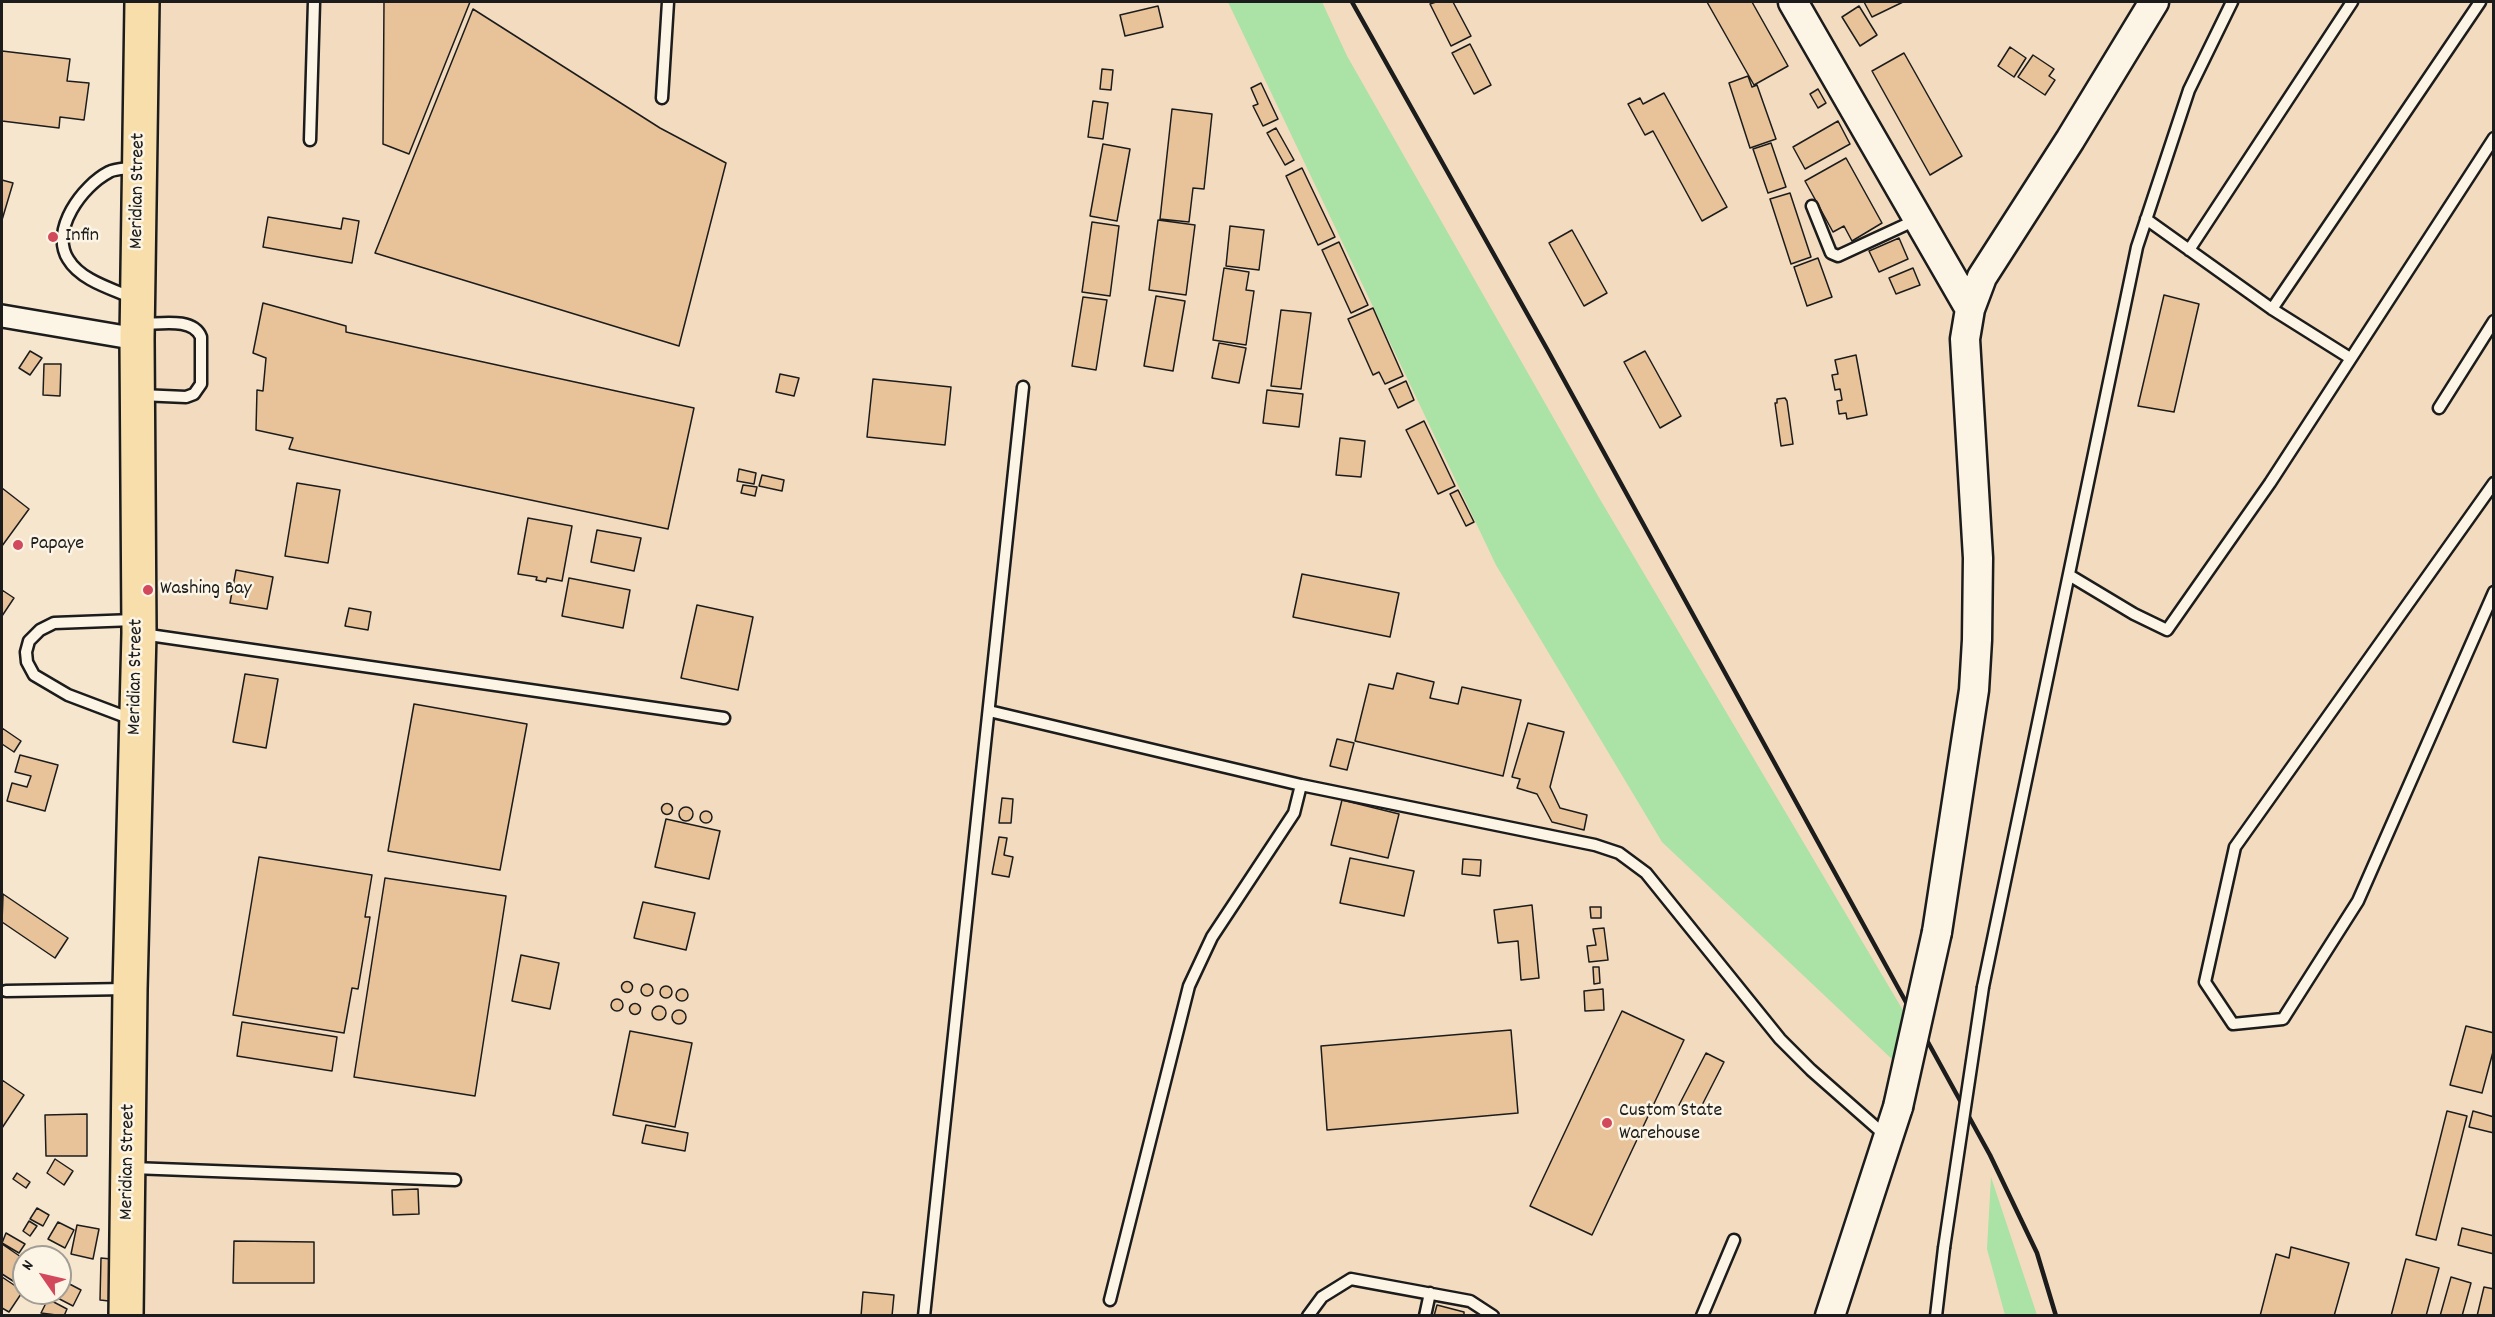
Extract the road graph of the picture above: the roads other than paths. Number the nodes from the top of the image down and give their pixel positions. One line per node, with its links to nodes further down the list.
1 (142, 2): 12 (main road, Meridian Street)
2 (314, 2): 11 (lane)
3 (668, 2): 9 (lane)
4 (1792, 2): 14 (main road)
5 (2154, 2): 17 (main road)
6 (2232, 2): 15 (lane)
7 (2352, 2): 16 (lane)
8 (2480, 2): 18 (lane)
9 (662, 98)
10 (2493, 138): 22 (lane)
11 (310, 140)
12 (139, 167): 20 (main road, Meridian Street); 20 (lane)
13 (1812, 206): 14 (lane)
14 (1918, 219): 17 (main road)
15 (2146, 219): 16 (lane); 27 (lane)
16 (2189, 250): 18 (lane)
17 (1970, 309): 36 (main road, bridge)
18 (2272, 309): 22 (lane)
19 (2, 316): 20 (street)
20 (137, 321): 24 (main road, Meridian Street); 24 (lane)
21 (2493, 321): 25 (lane)
22 (2350, 358): 27 (lane)
23 (1023, 387): 30 (lane)
24 (137, 394): 29 (main road, Meridian Street)
25 (2439, 408)
26 (2493, 483): 28 (lane)
27 (2069, 575): 49 (lane, bridge)
28 (2493, 592)
29 (139, 627): 31 (lane); 32 (main road, Meridian Street); 32 (lane)
30 (989, 711): 33 (lane); 43 (lane)
31 (724, 718)
32 (137, 721): 34 (main road, Meridian Street)
33 (1301, 785): 36 (lane); 41 (lane)
34 (130, 989): 35 (lane); 37 (main road, Meridian Street)
35 (6, 991)
36 (1888, 1138): 48 (main road)
37 (129, 1168): 38 (lane); 42 (main road, Meridian Street)
38 (455, 1180)
39 (1734, 1240): 47 (lane)
40 (1430, 1293): 44 (lane); 45 (lane); 46 (lane)
41 (1110, 1300)
42 (126, 1316)
43 (924, 1316)
44 (1308, 1316)
45 (1425, 1316)
46 (1493, 1316)
47 (1702, 1316)
48 (1830, 1316)
49 (1936, 1316)

